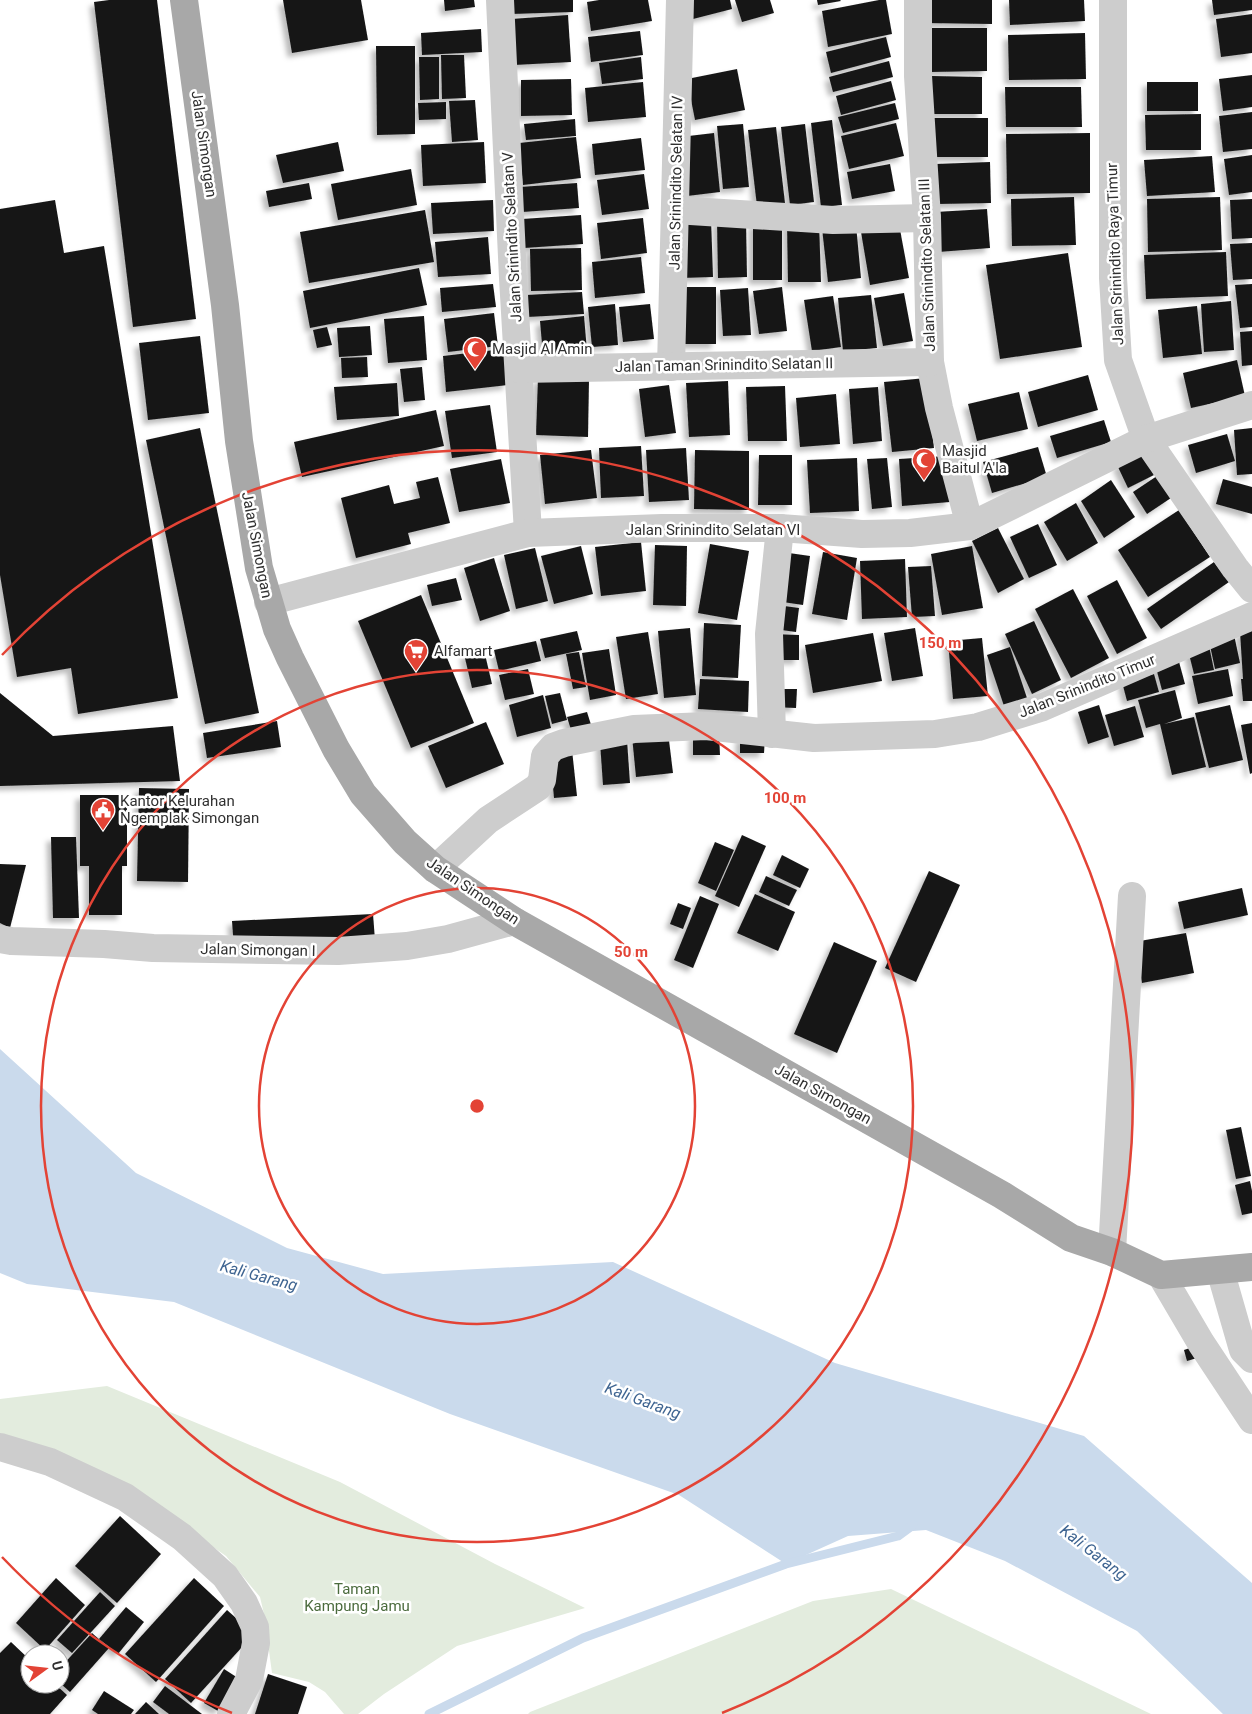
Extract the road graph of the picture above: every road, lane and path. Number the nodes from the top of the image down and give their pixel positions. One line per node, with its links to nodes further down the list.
1 (184, 0): 17 (main road, Jalan Simongan)
2 (500, 0): 10 (street, Jalan Srinindito Selatan V)
3 (680, 0): 6 (street, Jalan Srinindito Selatan IV)
4 (918, 0): 7 (street, Jalan Srinindito Selatan III)
5 (1113, 0): 12 (street, Jalan Srinindito Raya Timur)
6 (675, 210): 7 (street); 9 (street, Jalan Srinindito Selatan IV)
7 (927, 218): 8 (street, Jalan Srinindito Selatan III)
8 (930, 362): 9 (street, Jalan Taman Srinindito Selatan II); 13 (street, Jalan Srinindito Selatan III)
9 (671, 367): 10 (street, Jalan Taman Srinindito Selatan II)
10 (519, 369): 15 (street, Jalan Srinindito Selatan V)
11 (1252, 404): 12 (street, Jalan Srinindito Selatan VI)
12 (1146, 439): 13 (street, Jalan Srinindito Selatan VI); 16 (street, Jalan Srinindito Raya Timur)
13 (970, 526): 14 (street, Jalan Srinindito Selatan VI)
14 (780, 528): 15 (street, Jalan Srinindito Selatan VI); 19 (street)
15 (528, 533): 17 (street, Jalan Srinindito Selatan VI)
16 (1252, 589)
17 (268, 602): 20 (main road, Jalan Simongan)
18 (1252, 616): 19 (street, Jalan Srinindito Timur)
19 (772, 734): 20 (street, Jalan Srinindito Timur)
20 (435, 869): 22 (main road, Jalan Simongan)
21 (1132, 896): 24 (street)
22 (514, 920): 23 (street, Jalan Simongan I); 24 (main road, Jalan Simongan)
23 (0, 938)
24 (1112, 1252): 27 (main road, Jalan Simongan)
25 (1252, 1267): 26 (main road, Jalan Simongan)
26 (1220, 1270): 27 (main road, Jalan Simongan); 28 (street)
27 (1161, 1275): 29 (street)
28 (1252, 1359)
29 (1252, 1420)
30 (0, 1447): 31 (street)
31 (231, 1714)

